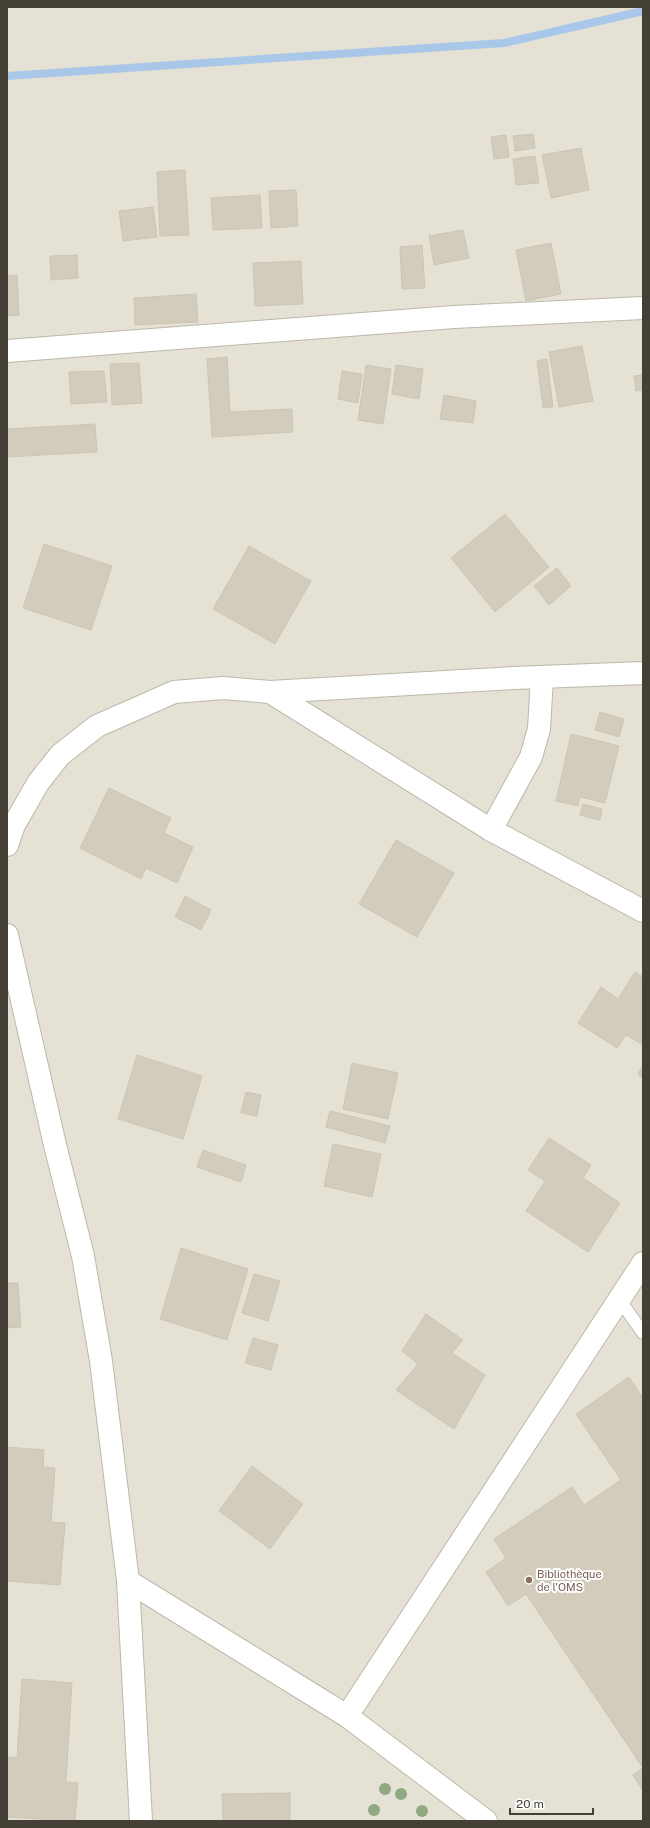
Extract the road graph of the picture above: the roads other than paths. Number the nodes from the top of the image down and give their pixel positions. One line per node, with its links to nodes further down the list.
1 (643, 308): 2 (street)
2 (7, 351)
3 (643, 673): 4 (street)
4 (542, 677): 5 (street); 6 (street)
5 (270, 692): 6 (street); 7 (street)
6 (491, 830): 8 (street)
7 (7, 845)
8 (643, 911)
9 (7, 935): 13 (street)
10 (643, 1263): 11 (street)
11 (619, 1299): 12 (lane); 14 (street)
12 (643, 1332)
13 (128, 1582): 14 (street); 15 (street)
14 (347, 1716): 16 (street)
15 (141, 1821)
16 (486, 1821)

